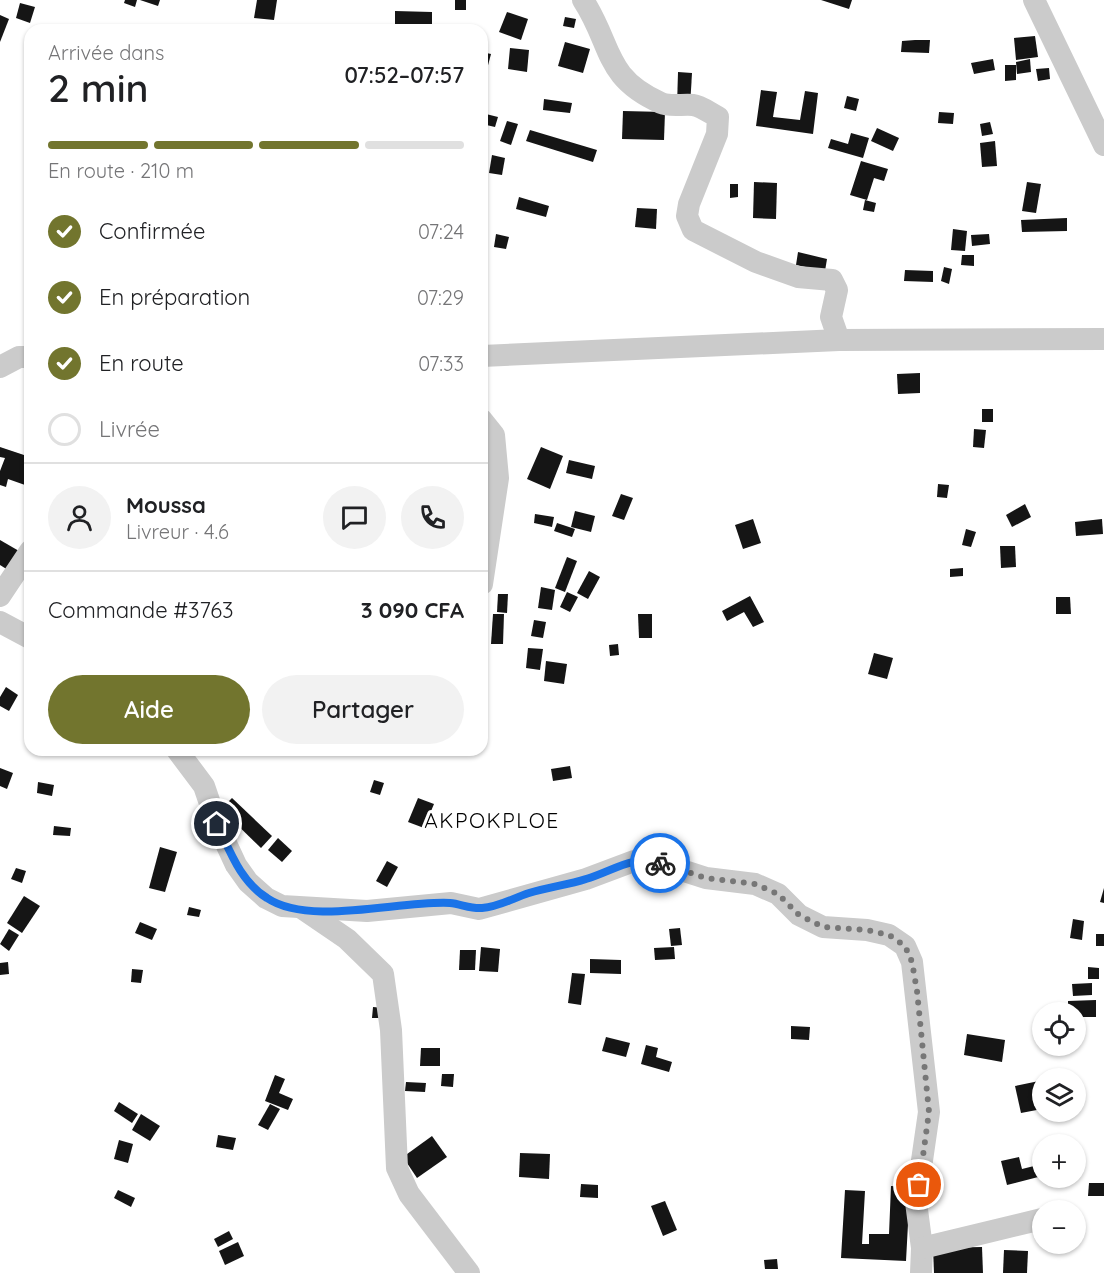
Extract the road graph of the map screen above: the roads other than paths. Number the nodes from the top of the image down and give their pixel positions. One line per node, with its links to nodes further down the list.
1 (583, 0): 4 (street)
2 (1034, 0): 3 (street)
3 (1104, 145)
4 (839, 339): 5 (street); 6 (street)
5 (1104, 339)
6 (488, 356)
7 (24, 357): 8 (street)
8 (0, 367)
9 (488, 428): 10 (street)
10 (488, 544)
11 (24, 560): 12 (street)
12 (0, 596)
13 (1, 619): 14 (street)
14 (24, 634)
15 (182, 756): 16 (street)
16 (303, 909): 18 (street); 19 (street)
17 (1032, 1221): 18 (street)
18 (922, 1248): 20 (street)
19 (469, 1273)
20 (921, 1273)

